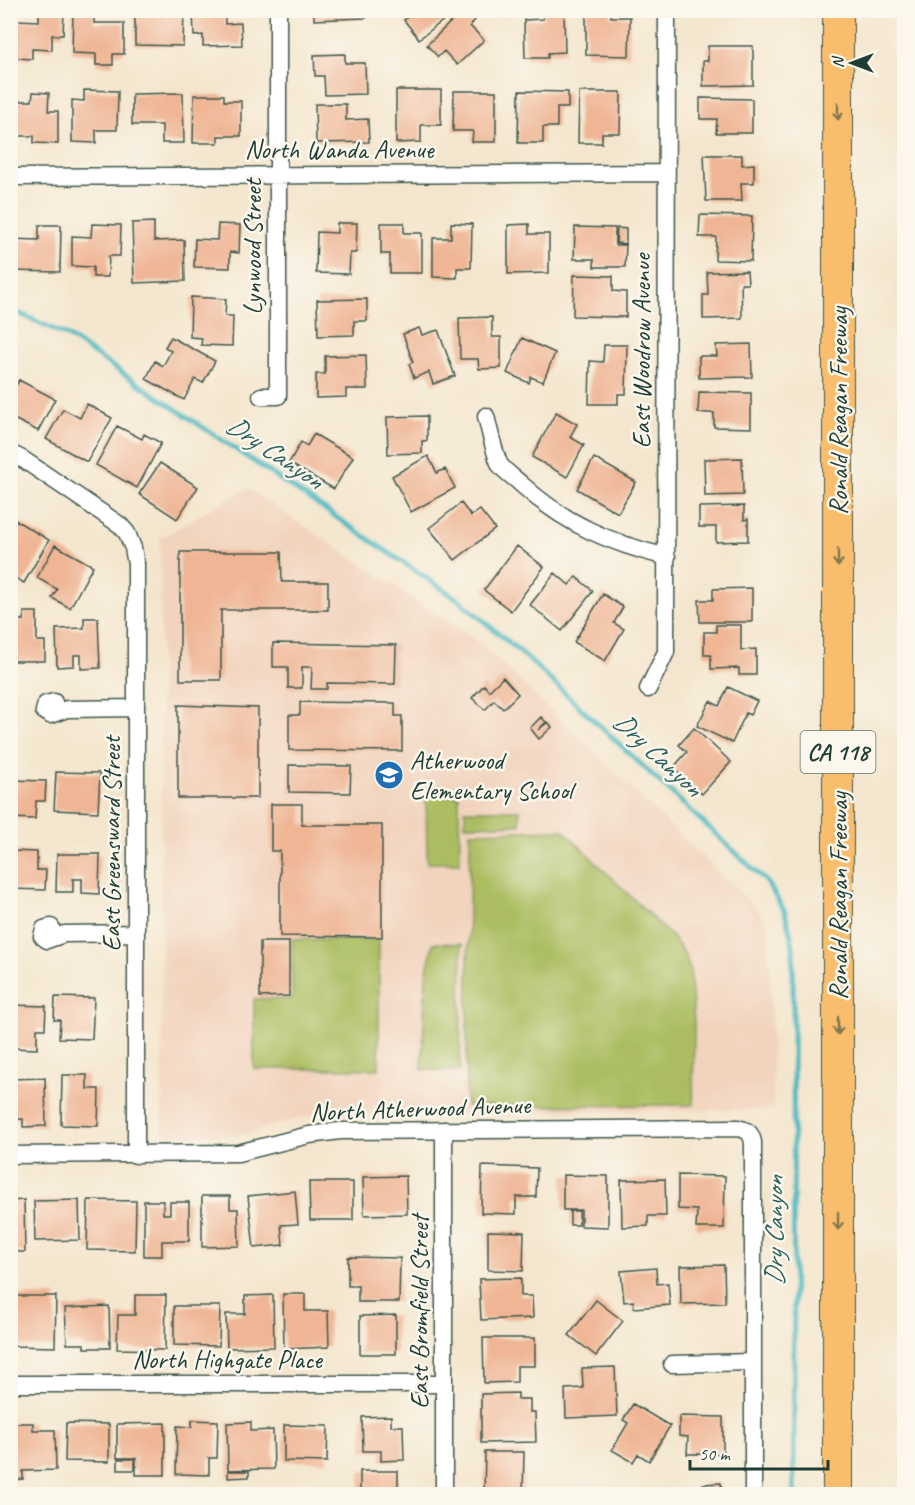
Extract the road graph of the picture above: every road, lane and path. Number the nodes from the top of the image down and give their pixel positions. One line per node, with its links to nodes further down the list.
1 (278, 10): 5 (street, Lynwood Street)
2 (667, 10): 4 (street, East Woodrow Avenue)
3 (838, 10): 25 (highway, Ronald Reagan Freeway / CA 118, one-way to 25)
4 (667, 173): 5 (street, North Wanda Avenue); 10 (street, East Woodrow Avenue)
5 (278, 174): 6 (street, North Wanda Avenue); 7 (street, Lynwood Street)
6 (10, 177)
7 (261, 396)
8 (486, 416): 10 (street)
9 (10, 453): 13 (street, East Greensward Street)
10 (667, 557): 11 (street, East Woodrow Avenue)
11 (648, 688)
12 (54, 702): 13 (street)
13 (136, 708): 15 (street, East Greensward Street)
14 (51, 927): 15 (street)
15 (136, 933): 18 (street, East Greensward Street)
16 (444, 1130): 18 (street, North Atherwood Avenue); 19 (street, North Atherwood Avenue); 22 (street, East Bromfield Street)
17 (10, 1155): 18 (street, North Atherwood Avenue)
18 (136, 1155)
19 (753, 1362): 20 (street); 24 (street)
20 (672, 1364)
21 (10, 1384): 22 (street, North Highgate Place)
22 (444, 1384): 23 (street, East Bromfield Street)
23 (444, 1494)
24 (753, 1494)
25 (838, 1494)

